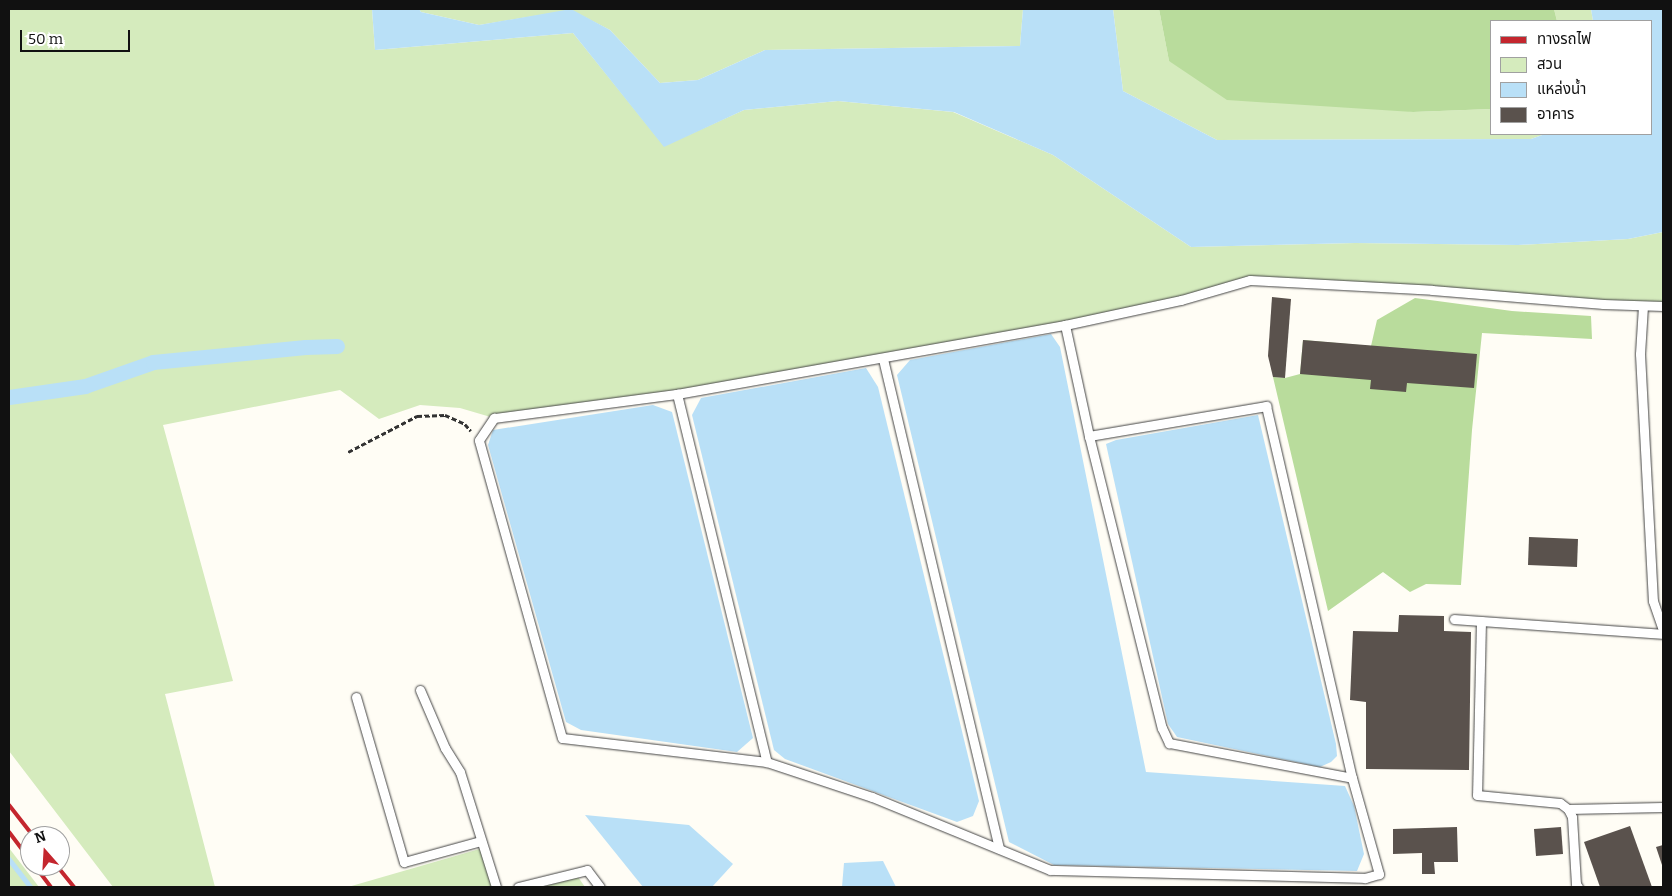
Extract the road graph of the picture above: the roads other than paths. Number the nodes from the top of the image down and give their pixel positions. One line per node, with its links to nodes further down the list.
1 (1643, 306): 2 (lane); 3 (lane); 9 (lane)
2 (1663, 306)
3 (1066, 325): 4 (lane); 6 (lane)
4 (883, 359): 5 (lane); 18 (lane)
5 (677, 394): 13 (lane); 13 (lane)
6 (1089, 436): 14 (lane); 14 (lane)
7 (1454, 619): 8 (lane)
8 (1480, 621): 10 (lane); 16 (lane)
9 (1663, 630)
10 (1663, 634)
11 (420, 690): 17 (lane)
12 (356, 697): 17 (lane)
13 (767, 762): 18 (lane)
14 (1352, 778): 18 (lane)
15 (1663, 807): 16 (lane)
16 (1568, 809): 22 (lane)
17 (481, 841): 19 (lane)
18 (999, 848)
19 (496, 887)
20 (518, 887): 21 (lane)
21 (600, 887)
22 (1578, 887)

